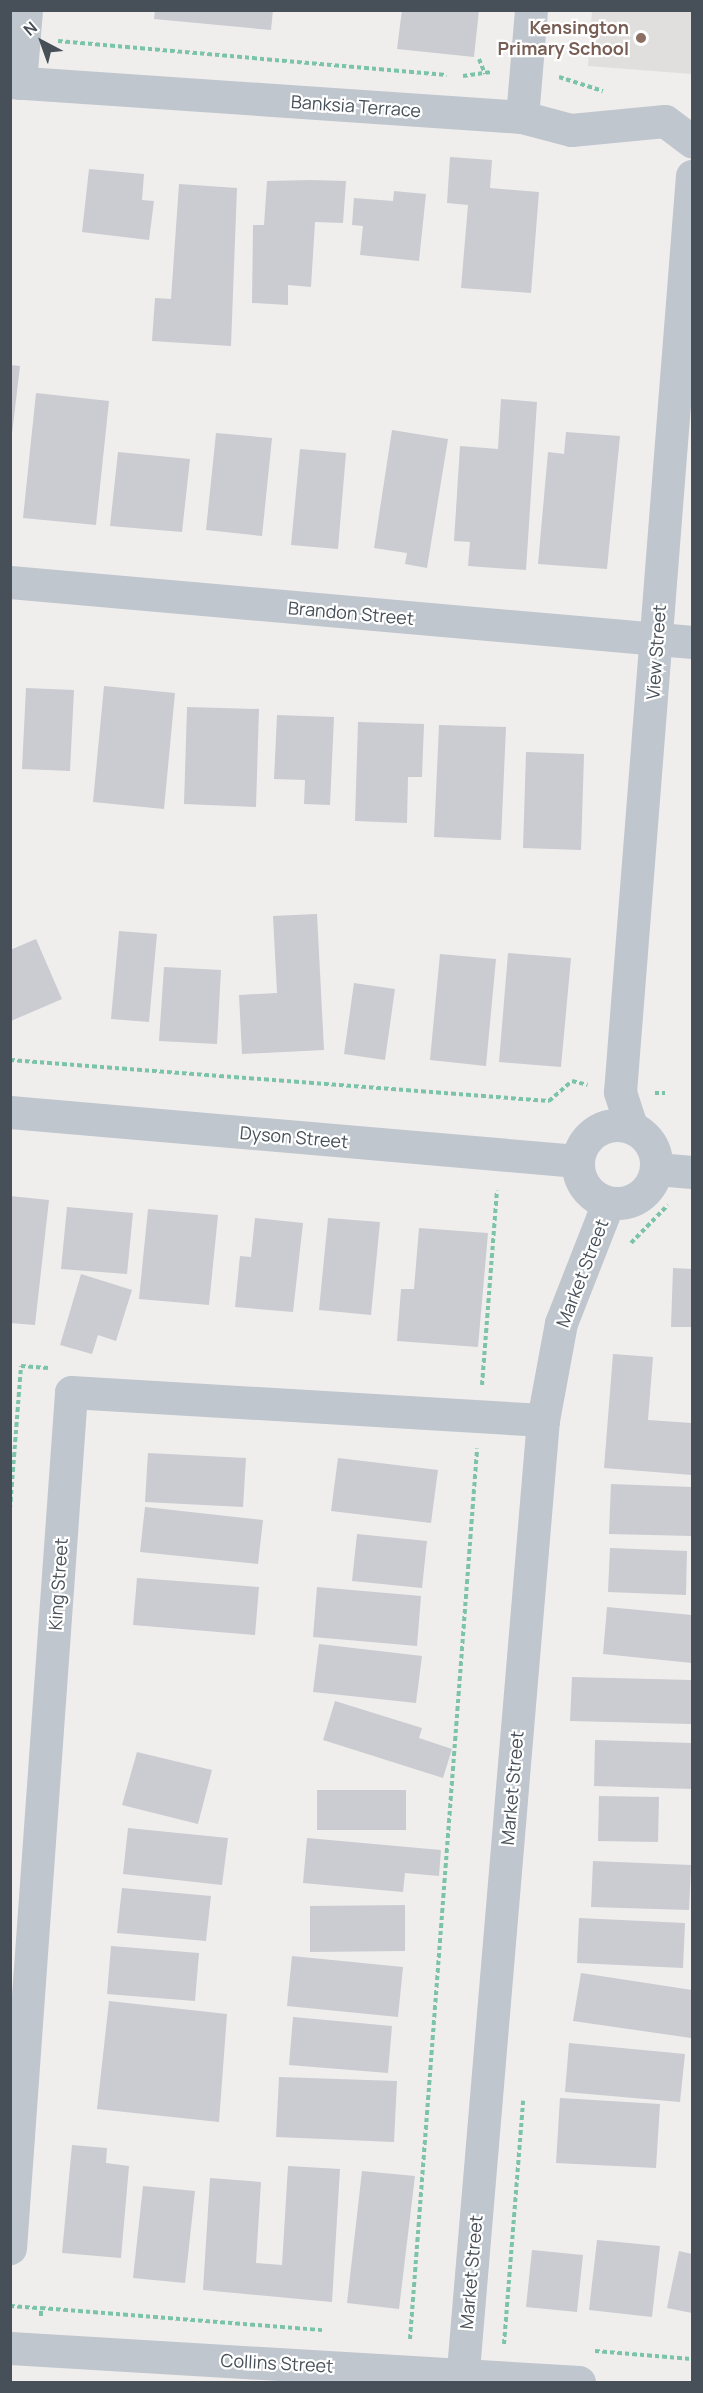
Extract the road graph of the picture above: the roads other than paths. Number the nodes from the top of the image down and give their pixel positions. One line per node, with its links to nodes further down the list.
1 (26, 10): 3 (street)
2 (531, 10): 4 (street)
3 (15, 82): 4 (street, Banksia Terrace)
4 (522, 117): 5 (street, Banksia Terrace)
5 (693, 141)
6 (693, 176): 8 (street, View Street)
7 (10, 582): 8 (street, Brandon Street)
8 (656, 640): 9 (street, Brandon Street); 11 (street, View Street)
9 (693, 642)
10 (10, 1112): 12 (street, Dyson Street)
11 (631, 1126): 12 (street); 13 (street)
12 (577, 1161): 15 (street)
13 (657, 1170): 14 (street); 15 (street)
14 (693, 1172)
15 (608, 1203): 16 (street, Market Street)
16 (543, 1420): 17 (street, King Street); 19 (street, Market Street)
17 (10, 2248)
18 (10, 2348): 19 (street, Collins Street)
19 (462, 2378): 20 (street, Collins Street)
20 (579, 2382)

